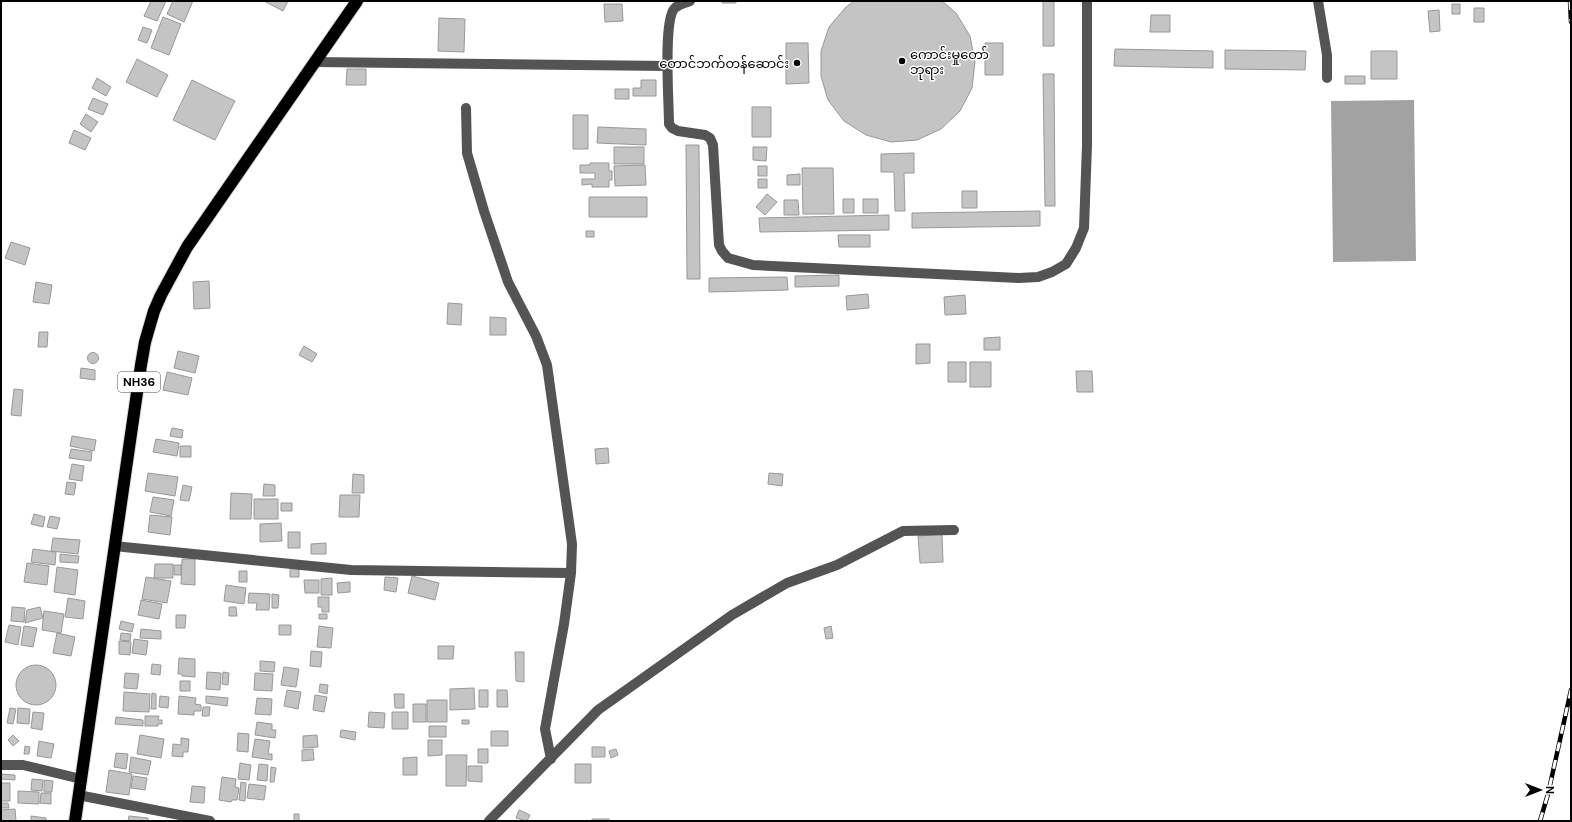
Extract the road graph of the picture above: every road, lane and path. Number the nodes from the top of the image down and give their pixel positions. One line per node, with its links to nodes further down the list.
1 (357, 1): 5 (highway, NH36)
2 (690, 1): 6 (street)
3 (1087, 1): 6 (street)
4 (1318, 1): 7 (street)
5 (315, 62): 6 (street); 10 (highway, NH36)
6 (668, 66)
7 (1327, 78)
8 (466, 108): 11 (street)
9 (954, 530): 12 (street)
10 (114, 546): 11 (street); 14 (highway, NH36)
11 (571, 573): 12 (street)
12 (551, 759): 18 (street)
13 (1, 765): 14 (street)
14 (81, 779): 15 (highway, NH36)
15 (78, 795): 16 (highway, NH36); 17 (street)
16 (74, 821)
17 (210, 821)
18 (489, 821)

